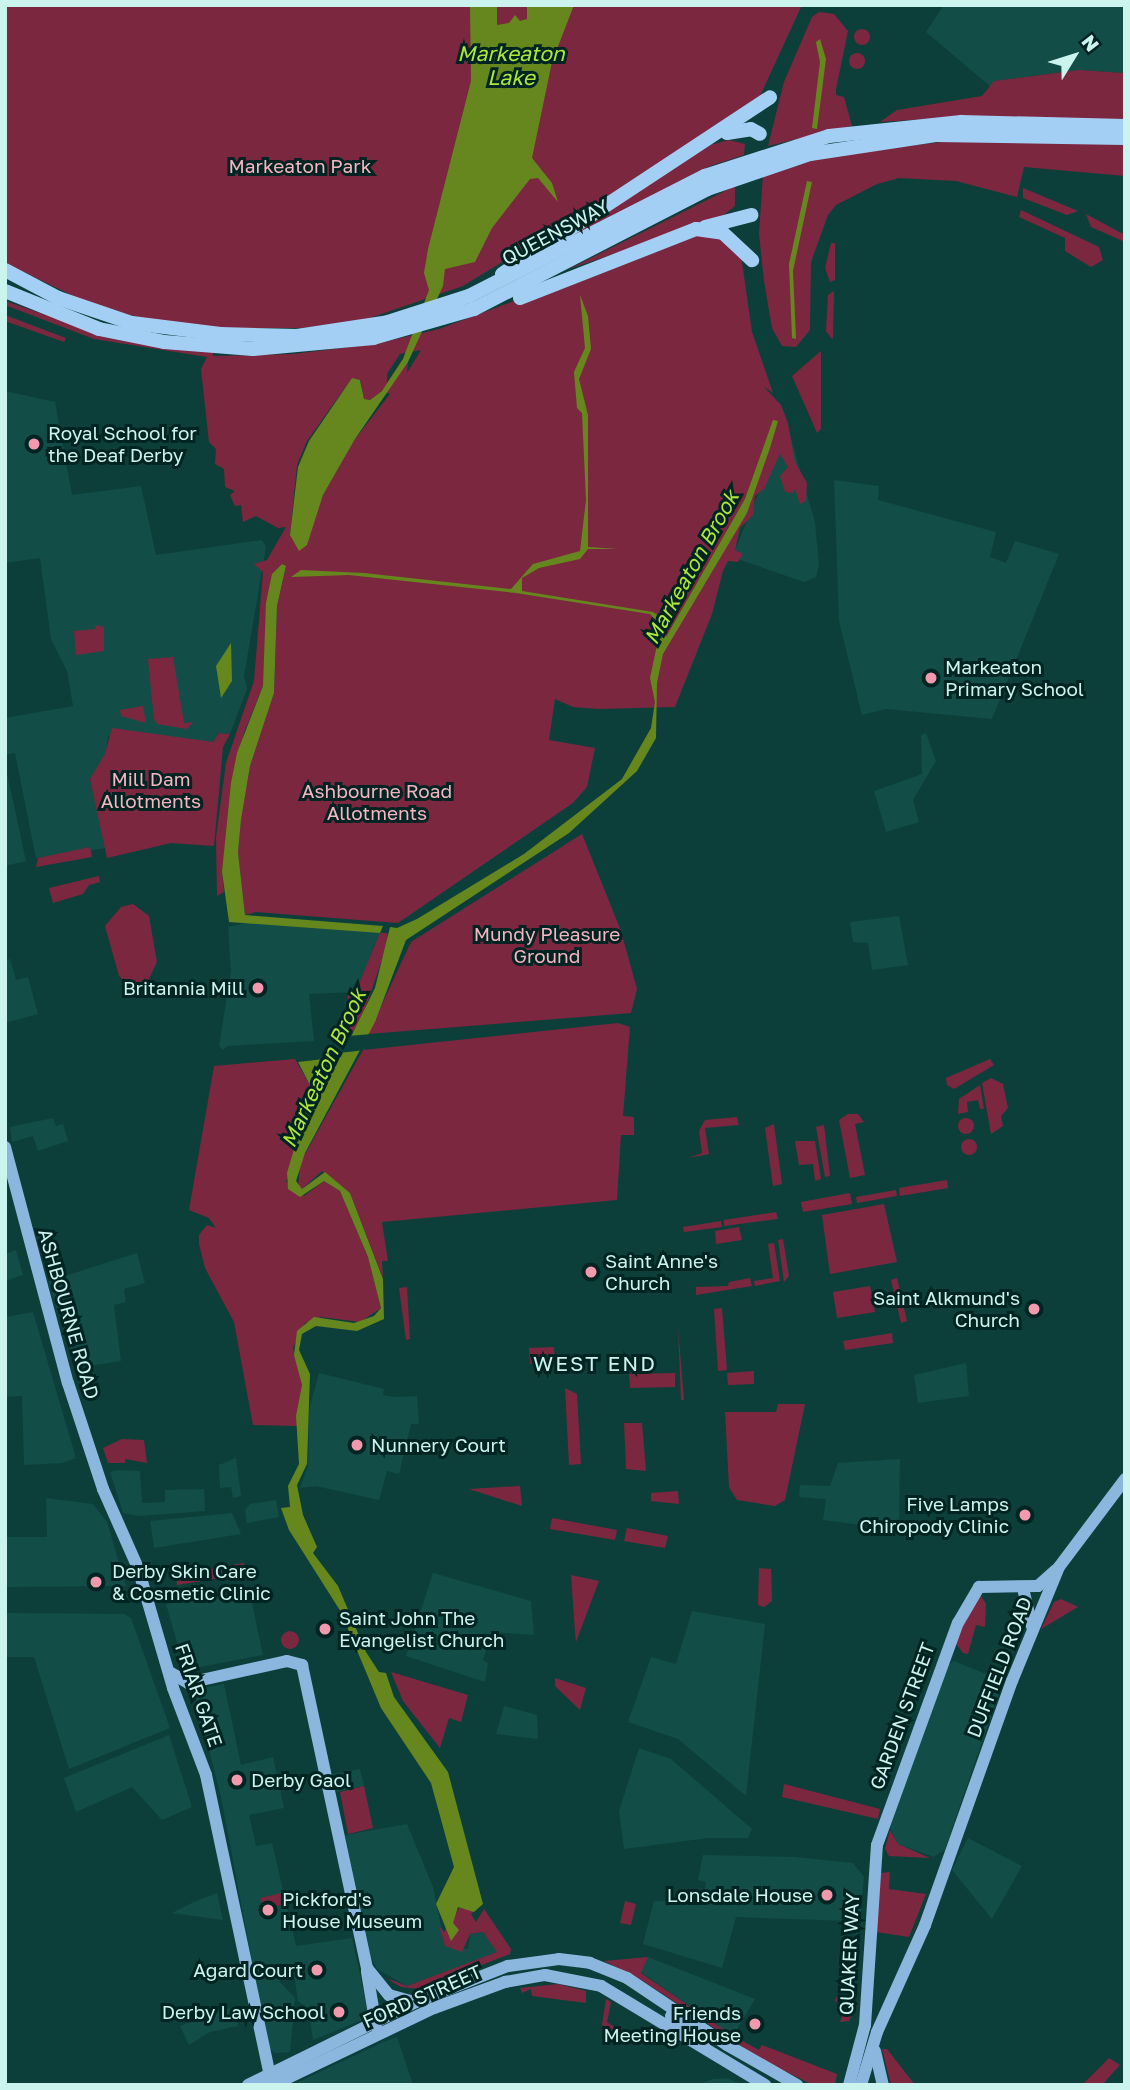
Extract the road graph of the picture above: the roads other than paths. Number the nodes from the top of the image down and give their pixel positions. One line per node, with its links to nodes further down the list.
1 (770, 97): 4 (highway)
2 (1125, 126): 11 (highway, QUEENSWAY)
3 (760, 134): 4 (highway)
4 (713, 137): 11 (highway)
5 (1125, 138): 11 (highway, QUEENSWAY)
6 (751, 215): 7 (highway)
7 (695, 229): 8 (highway); 11 (highway)
8 (752, 260)
9 (5, 270): 11 (highway, QUEENSWAY)
10 (5, 291): 11 (highway, QUEENSWAY)
11 (472, 303)
12 (5, 1147): 14 (main road, ASHBOURNE ROAD)
13 (1125, 1479): 15 (main road, DUFFIELD ROAD)
14 (103, 1489): 18 (main road, FRIAR GATE)
15 (1059, 1567): 16 (main road); 17 (main road, DUFFIELD ROAD)
16 (1023, 1588): 17 (main road); 21 (main road, GARDEN STREET)
17 (1032, 1629): 27 (main road, DUFFIELD ROAD)
18 (171, 1673): 19 (main road); 20 (main road, FRIAR GATE)
19 (188, 1683): 20 (main road); 23 (main road)
20 (183, 1704): 29 (main road, FRIAR GATE)
21 (873, 1861): 33 (main road, QUAKER WAY)
22 (596, 1965): 24 (main road, FORD STREET); 28 (main road); 32 (main road)
23 (367, 1968): 24 (main road); 25 (main road)
24 (416, 2002): 25 (main road, FORD STREET)
25 (375, 2019): 26 (main road); 29 (main road, FORD STREET)
26 (372, 2038): 28 (main road, FORD STREET); 29 (main road, FORD STREET)
27 (876, 2040): 34 (main road, DUFFIELD ROAD); 35 (main road)
28 (706, 2050): 31 (main road)
29 (271, 2081): 30 (main road)
30 (248, 2085)
31 (765, 2085)
32 (797, 2085)
33 (849, 2085)
34 (861, 2085)
35 (883, 2085)

